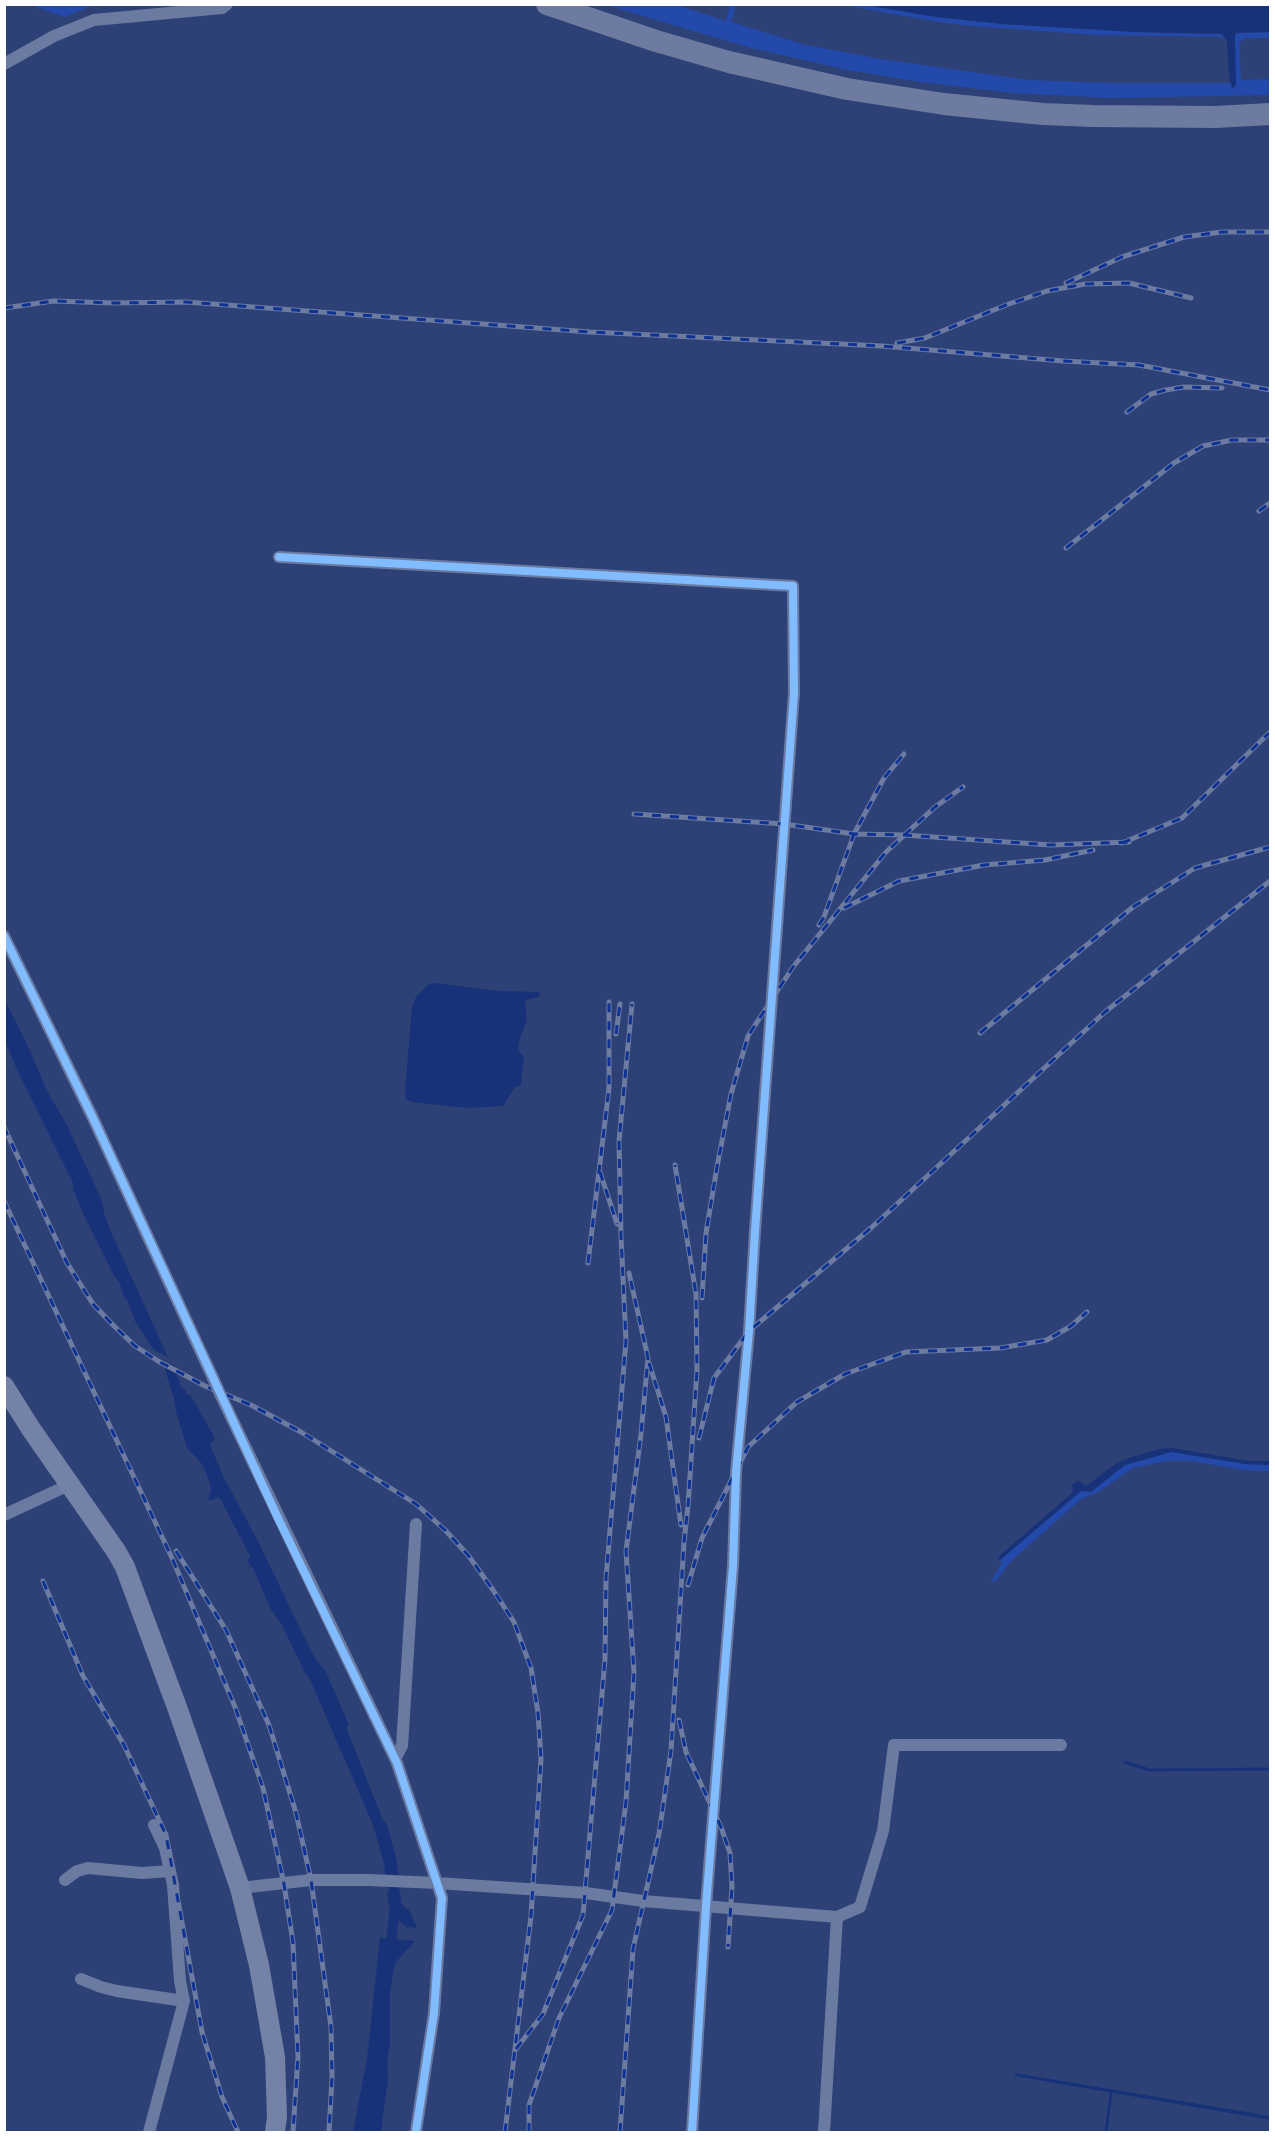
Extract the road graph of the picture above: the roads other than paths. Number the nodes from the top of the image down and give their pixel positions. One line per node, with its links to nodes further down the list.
1 (227, 4): 3 (street)
2 (548, 4): 5 (highway)
3 (187, 8): 4 (street)
4 (4, 64)
5 (1270, 114)
6 (279, 557): 19 (street)
7 (4, 936): 13 (street, bridge)
8 (4, 1386): 9 (main road)
9 (71, 1484): 10 (street); 18 (main road)
10 (4, 1515)
11 (416, 1524): 13 (street)
12 (1061, 1745): 20 (street)
13 (395, 1759): 17 (street)
14 (154, 1825): 15 (street)
15 (170, 1871): 16 (street); 22 (street)
16 (65, 1880)
17 (437, 1882): 18 (street); 19 (street); 23 (street)
18 (240, 1888): 25 (main road)
19 (706, 1906): 20 (street); 26 (street)
20 (837, 1917): 27 (street)
21 (81, 1979): 22 (street)
22 (184, 2001): 24 (street)
23 (416, 2131)
24 (149, 2133)
25 (275, 2133)
26 (692, 2133)
27 (824, 2133)

